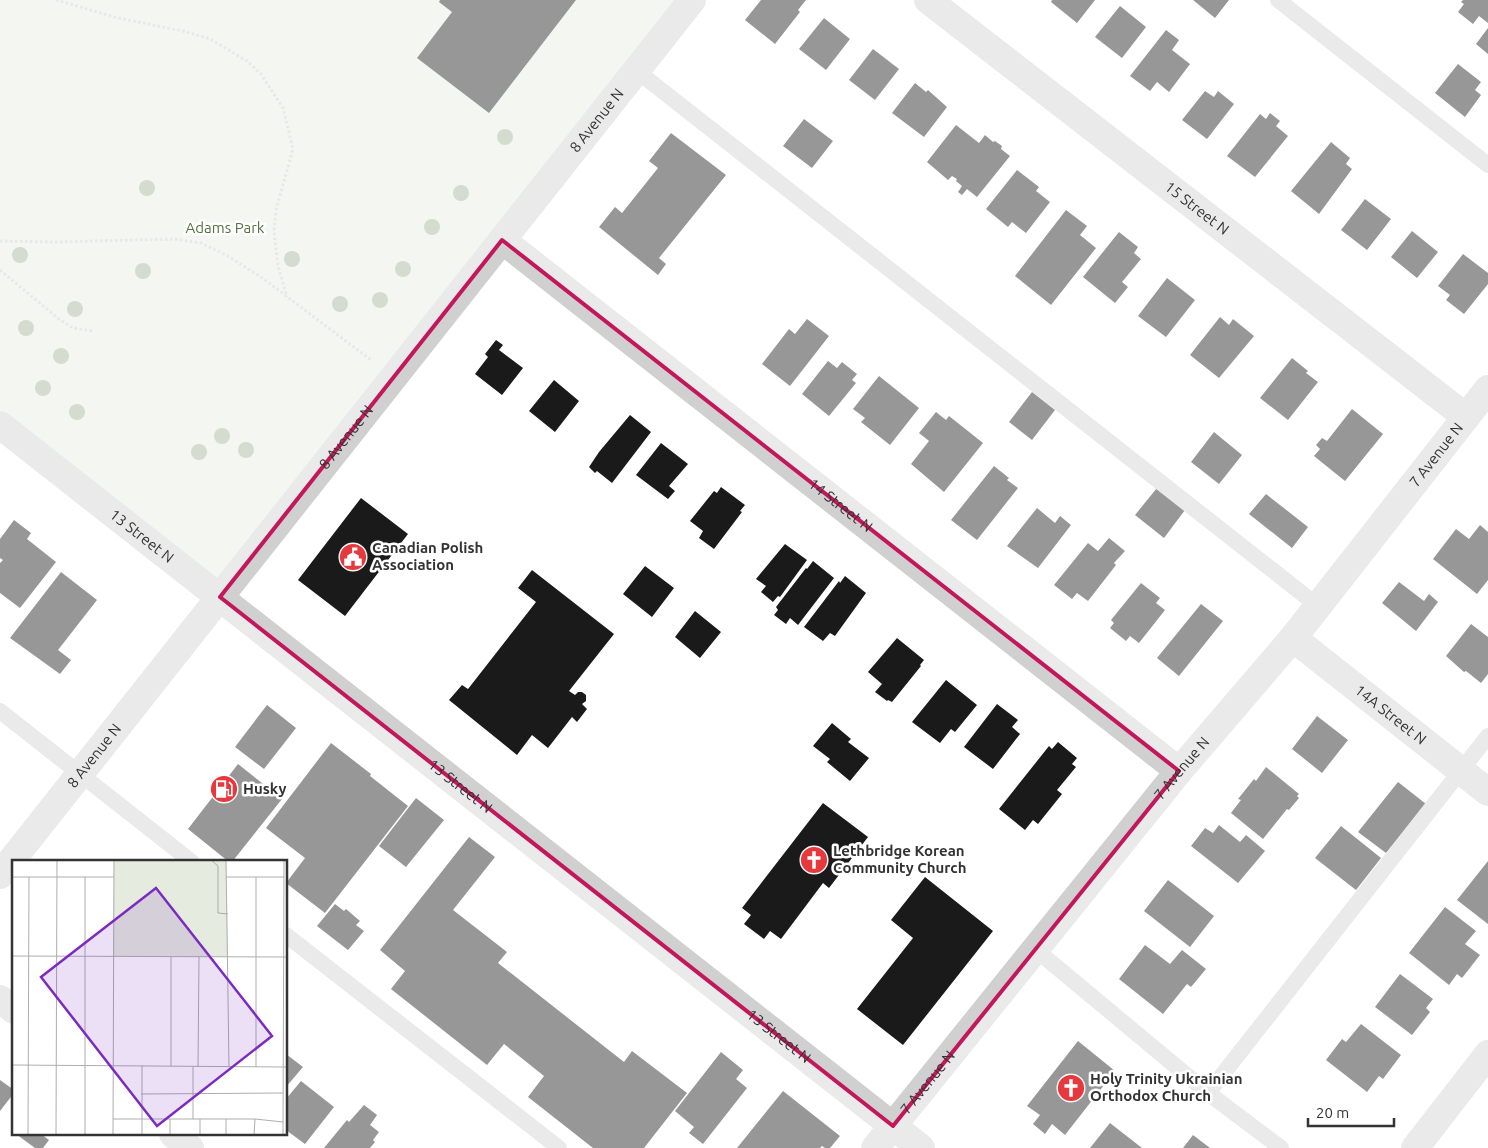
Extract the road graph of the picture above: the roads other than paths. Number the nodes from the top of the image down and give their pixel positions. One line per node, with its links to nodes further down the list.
1 (692, 0): 4 (street, 8 Avenue N)
2 (928, 0): 8 (street, 15 Street N)
3 (1278, 0): 5 (lane)
4 (637, 70): 6 (street, 8 Avenue N); 11 (lane)
5 (1488, 165)
6 (502, 240): 10 (street, 8 Avenue N); 15 (street, 14 Street N)
7 (1488, 388): 8 (street, 7 Avenue N)
8 (1466, 417): 11 (street, 7 Avenue N)
9 (0, 424): 10 (street, 13 Street N)
10 (220, 597): 17 (street, 8 Avenue N); 27 (street, 13 Street N)
11 (1318, 606): 12 (street, 7 Avenue N)
12 (1293, 638): 15 (street, 7 Avenue N); 16 (street, 14A Street N)
13 (0, 712): 17 (lane)
14 (1488, 736): 16 (lane)
15 (1179, 771): 22 (street, 7 Avenue N)
16 (1462, 771): 18 (street, 14A Street N); 26 (lane)
17 (80, 774): 19 (lane); 20 (street, 8 Avenue N)
18 (1488, 792)
19 (189, 860)
20 (0, 875)
21 (288, 937): 30 (lane)
22 (1035, 949): 26 (lane); 27 (street, 7 Avenue N)
23 (0, 999): 24 (street)
24 (12, 1008)
25 (1488, 1054): 34 (street)
26 (1208, 1093): 33 (lane)
27 (893, 1126): 31 (street, 7 Avenue N); 32 (street, 13 Street N)
28 (175, 1136): 29 (street)
29 (190, 1148)
30 (559, 1148)
31 (875, 1148)
32 (922, 1148)
33 (1281, 1148)
34 (1415, 1148)

